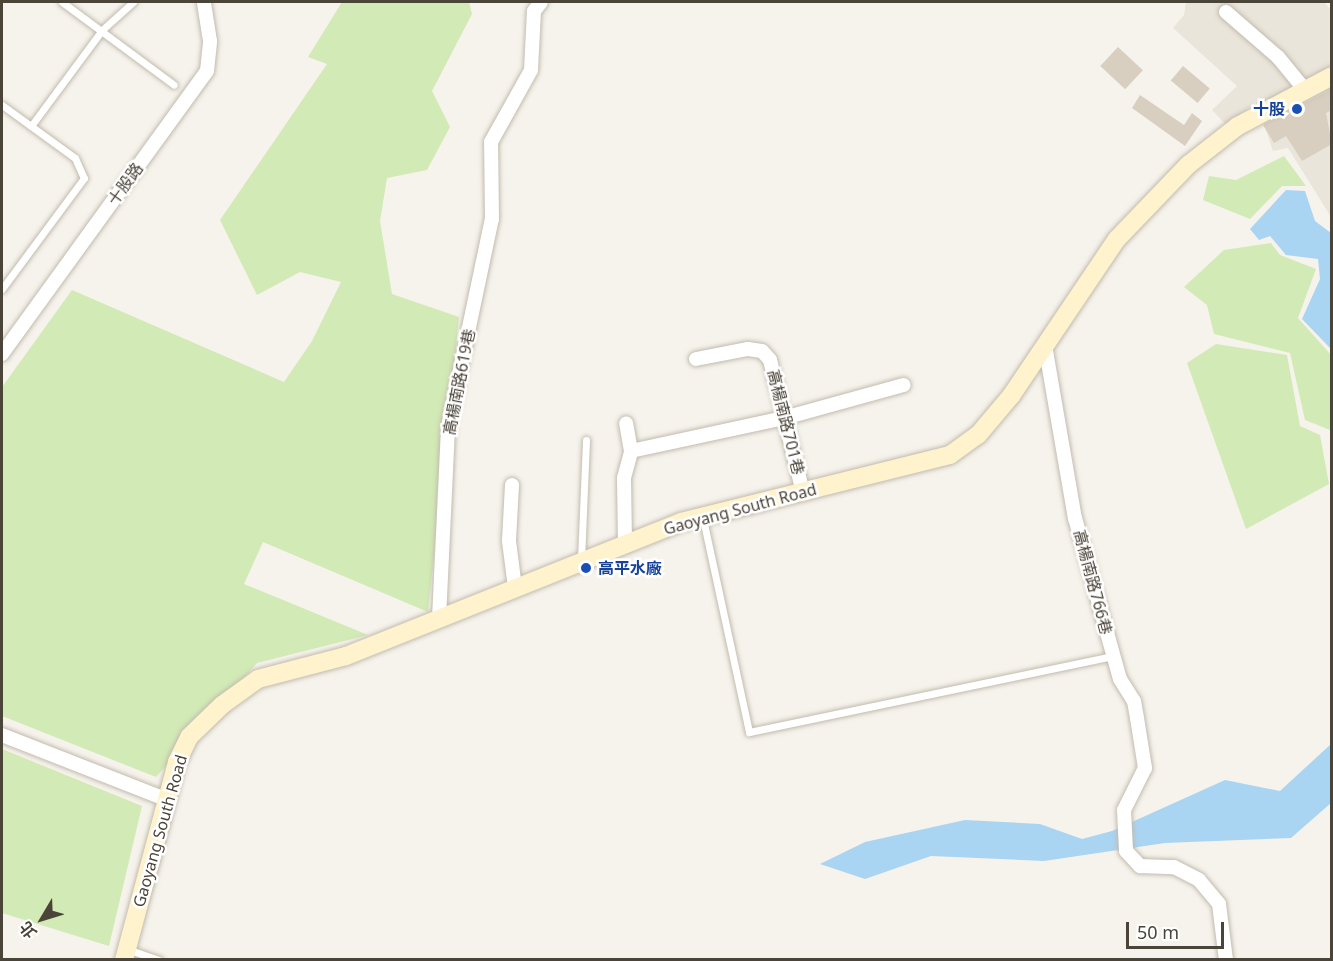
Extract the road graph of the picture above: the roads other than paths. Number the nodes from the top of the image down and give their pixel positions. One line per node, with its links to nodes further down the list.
1 (62, 2): 6 (lane)
2 (133, 2): 6 (lane)
3 (204, 2): 15 (street, 十股路)
4 (541, 2): 28 (street, 高楊南路619巷)
5 (1226, 12): 9 (street)
6 (102, 30): 8 (lane); 11 (lane)
7 (1332, 76): 9 (street, Gaoyang South Road)
8 (174, 85)
9 (1305, 90): 14 (street, Gaoyang South Road)
10 (2, 105): 11 (lane)
11 (31, 126): 12 (lane)
12 (5, 277): 13 (lane)
13 (2, 289)
14 (1045, 345): 23 (street, Gaoyang South Road); 29 (street, 高楊南路766巷)
15 (2, 354)
16 (696, 359): 18 (street, 高楊南路701巷)
17 (904, 385): 18 (street)
18 (784, 418): 21 (street); 23 (street, 高楊南路701巷)
19 (626, 423): 21 (street)
20 (586, 440): 26 (lane)
21 (631, 451): 25 (street)
22 (512, 485): 27 (street)
23 (803, 492): 24 (street, Gaoyang South Road)
24 (702, 516): 25 (street, Gaoyang South Road); 29 (lane)
25 (625, 542): 26 (street, Gaoyang South Road)
26 (581, 560): 27 (street, Gaoyang South Road)
27 (515, 588): 28 (street, Gaoyang South Road)
28 (439, 619): 31 (street, Gaoyang South Road)
29 (1114, 656): 34 (street, 高楊南路766巷)
30 (2, 735): 31 (street)
31 (168, 800): 32 (street, Gaoyang South Road)
32 (125, 954): 33 (lane)
33 (159, 960)
34 (1226, 960)

